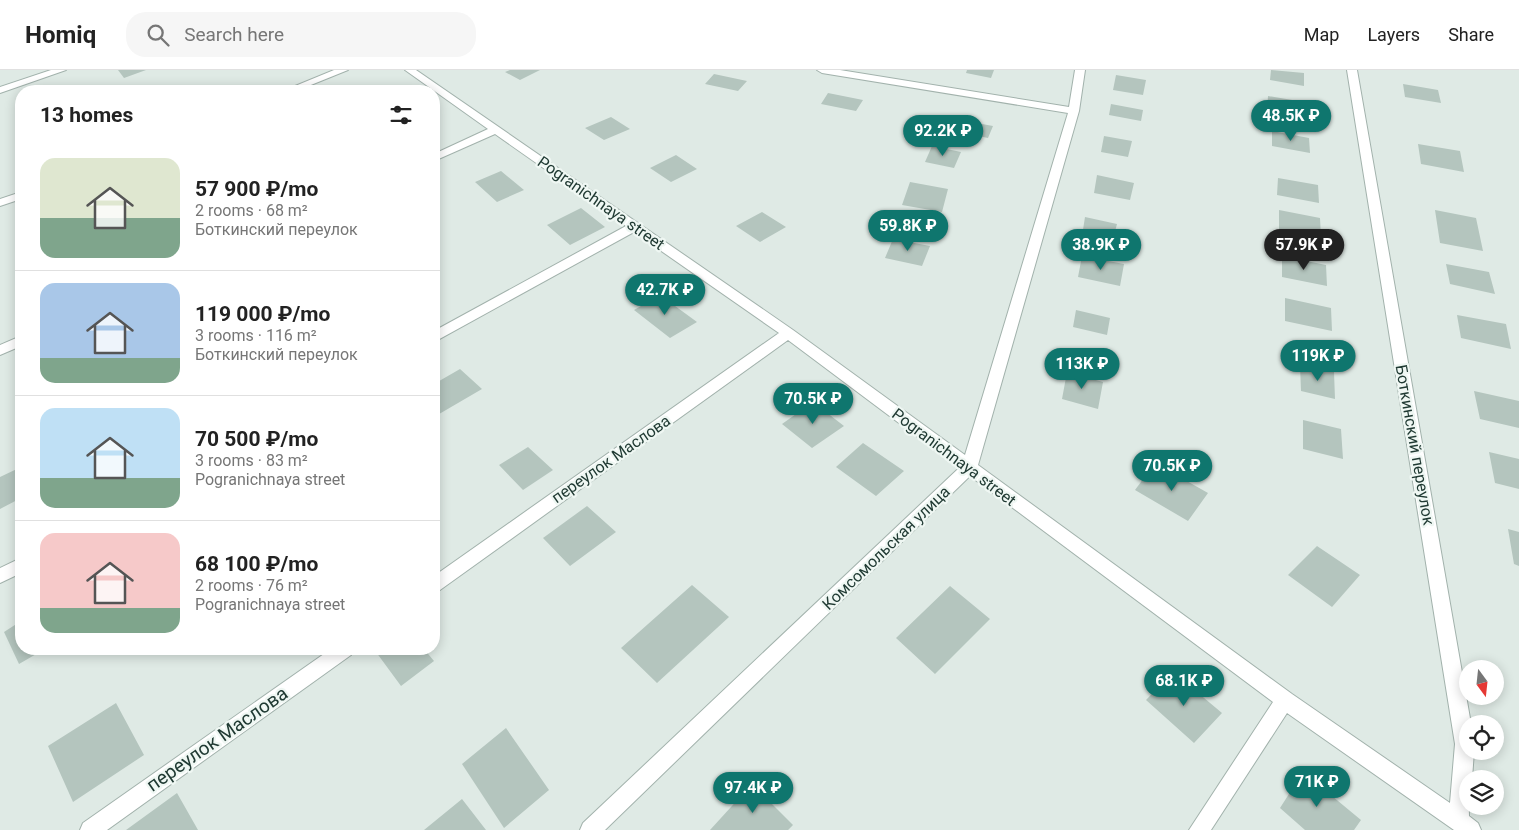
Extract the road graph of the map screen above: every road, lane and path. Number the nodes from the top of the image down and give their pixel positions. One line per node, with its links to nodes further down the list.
1 (61, 70): 7 (street)
2 (343, 70): 9 (street)
3 (410, 70): 10 (street, Pogranichnaya street)
4 (822, 70): 13 (street)
5 (1080, 70): 13 (street, Комсомольская улица)
6 (1352, 70): 29 (street, Боткинский переулок)
7 (15, 85)
8 (15, 85): 11 (street)
9 (304, 85)
10 (431, 85)
11 (0, 90)
12 (440, 91): 14 (street, Pogranichnaya street)
13 (1074, 111): 23 (street, Комсомольская улица)
14 (495, 130): 15 (street); 18 (street, Pogranichnaya street)
15 (440, 155)
16 (15, 197): 17 (street)
17 (0, 203)
18 (636, 226): 19 (street, Pogranichnaya street); 20 (street)
19 (788, 333): 23 (street, Pogranichnaya street); 26 (street, переулок Маслова)
20 (440, 334)
21 (15, 344): 22 (street)
22 (0, 350)
23 (969, 468): 28 (street, Pogranichnaya street); 31 (street, Комсомольская улица)
24 (15, 568): 25 (street)
25 (0, 576)
26 (440, 582)
27 (337, 655): 30 (street, переулок Маслова)
28 (1285, 700): 29 (street, Pogranichnaya street); 32 (street)
29 (1458, 821): 33 (street, Pogranichnaya street)
30 (90, 830)
31 (590, 830)
32 (1199, 830)
33 (1471, 830)

